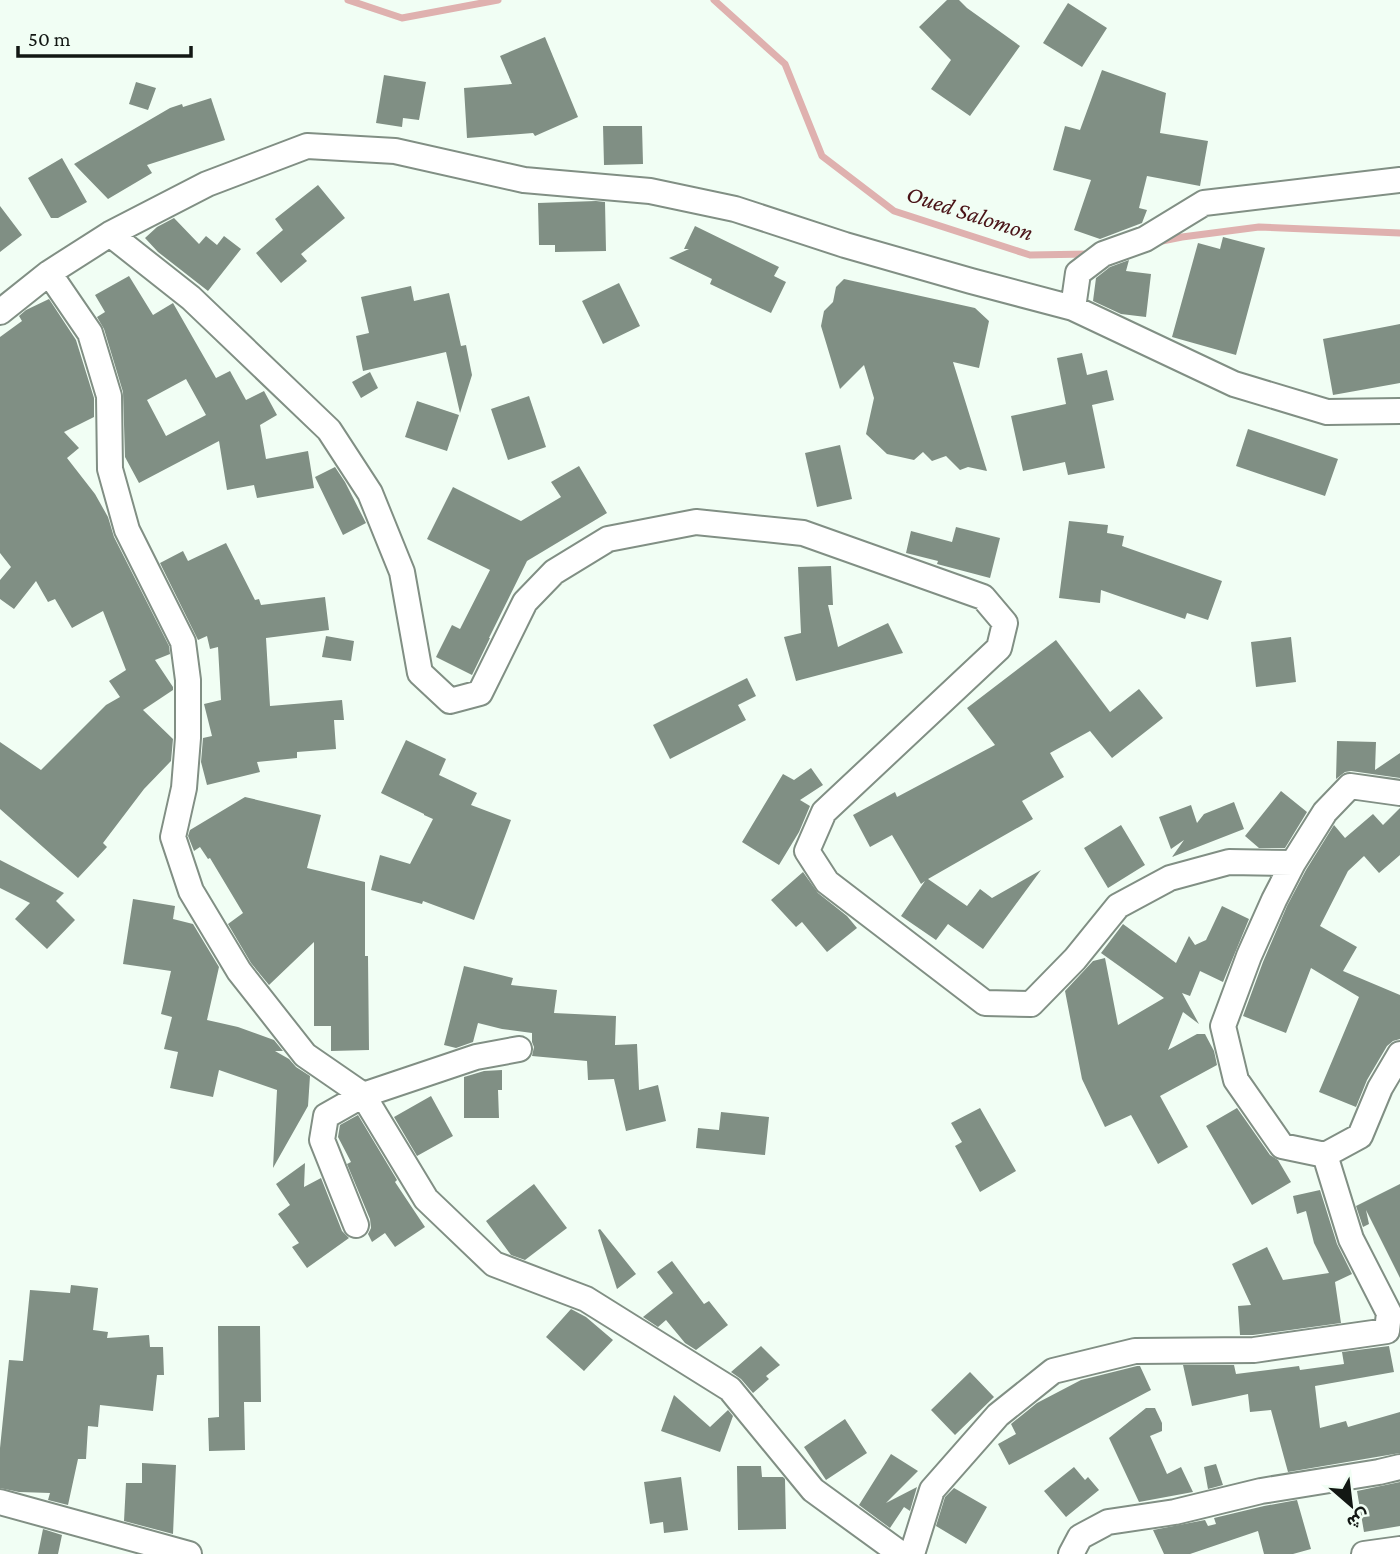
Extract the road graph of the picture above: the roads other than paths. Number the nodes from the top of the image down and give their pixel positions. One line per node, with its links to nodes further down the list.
1 (1400, 180): 4 (street)
2 (110, 234): 3 (street); 4 (street); 8 (street)
3 (49, 273): 5 (street); 11 (street)
4 (1073, 308): 6 (street)
5 (0, 312)
6 (1400, 411)
7 (1400, 793): 8 (street)
8 (1293, 863): 12 (street)
9 (519, 1049): 11 (street)
10 (1400, 1054): 12 (street)
11 (363, 1095): 13 (street); 18 (street)
12 (1325, 1154): 19 (street)
13 (356, 1225)
14 (1400, 1467): 20 (street)
15 (0, 1502): 17 (street)
16 (1400, 1549): 21 (street)
17 (189, 1554)
18 (901, 1554)
19 (912, 1554)
20 (1071, 1554)
21 (1364, 1554)

